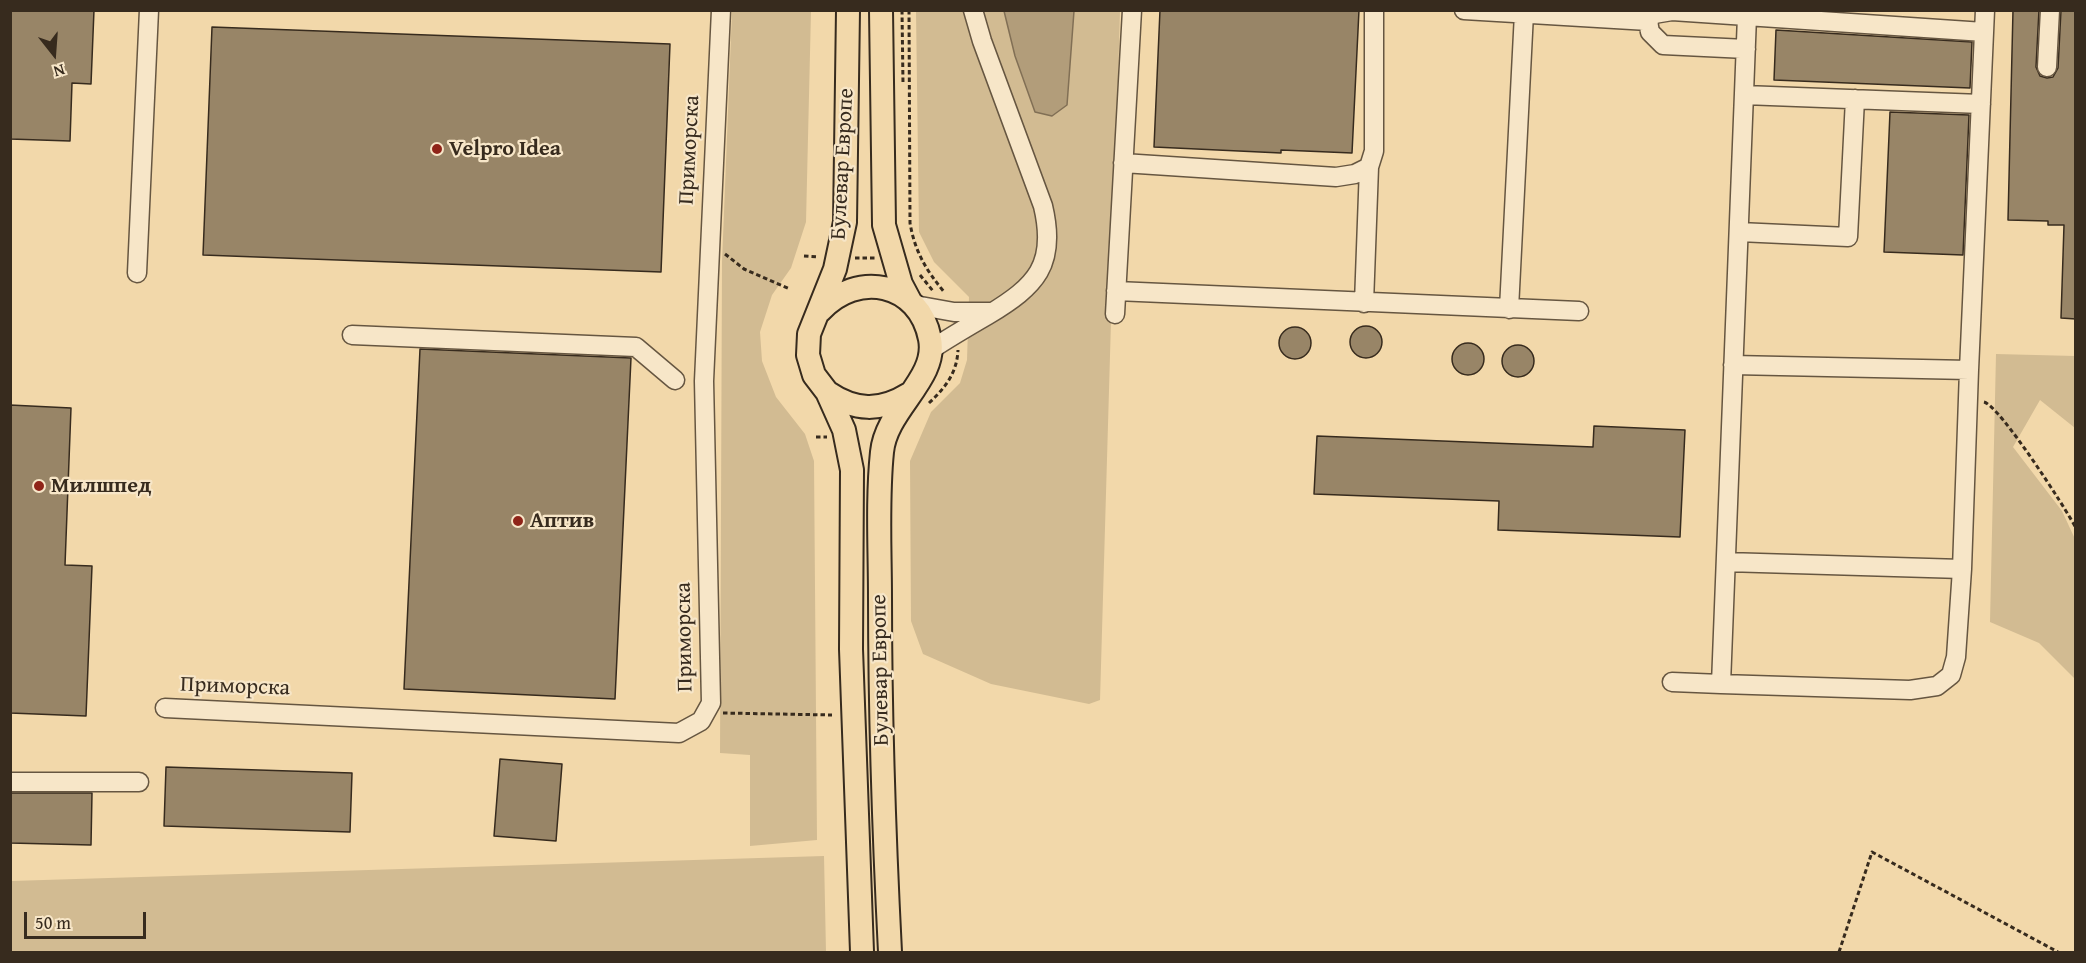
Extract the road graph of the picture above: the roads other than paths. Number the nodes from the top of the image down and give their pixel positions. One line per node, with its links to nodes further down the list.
1 (149, 10): 23 (street)
2 (721, 10): 43 (street, Приморска)
3 (848, 10): 30 (main road, Булевар Европе)
4 (880, 10): 25 (main road, Булевар Европе)
5 (973, 10): 29 (street)
6 (1132, 10): 20 (street)
7 (1374, 10): 21 (street)
8 (1464, 10): 11 (street)
9 (1985, 10): 14 (street)
10 (2049, 10): 16 (street)
11 (1524, 13): 13 (street); 27 (street)
12 (1747, 13): 13 (street); 14 (street); 15 (street)
13 (1648, 21): 15 (street)
14 (1984, 32): 19 (street)
15 (1746, 49): 17 (street)
16 (2047, 67)
17 (1744, 94): 18 (street); 22 (street)
18 (1855, 99): 19 (street); 22 (street)
19 (1981, 104): 35 (street)
20 (1123, 163): 21 (street); 24 (street)
21 (1369, 167): 26 (street)
22 (1739, 232): 34 (street)
23 (137, 273)
24 (1116, 291): 26 (street); 31 (street)
25 (912, 303): 29 (street); 30 (main road); 33 (main road, Булевар Европе)
26 (1364, 303): 27 (street)
27 (1509, 309): 28 (street)
28 (1580, 311)
29 (992, 312): 33 (street)
30 (817, 314): 37 (main road, Булевар Европе)
31 (1115, 314)
32 (352, 335): 36 (street)
33 (932, 348): 38 (main road, Булевар Европе)
34 (1733, 365): 35 (street); 39 (street)
35 (1969, 370): 40 (street)
36 (675, 380)
37 (827, 392): 38 (main road); 46 (main road, Булевар Европе)
38 (909, 394): 47 (main road, Булевар Европе)
39 (1726, 562): 40 (street); 42 (street)
40 (1962, 569): 42 (street)
41 (1672, 682): 42 (street)
42 (1721, 684)
43 (165, 708)
44 (10, 782): 45 (street)
45 (139, 782)
46 (862, 952)
47 (890, 952)

